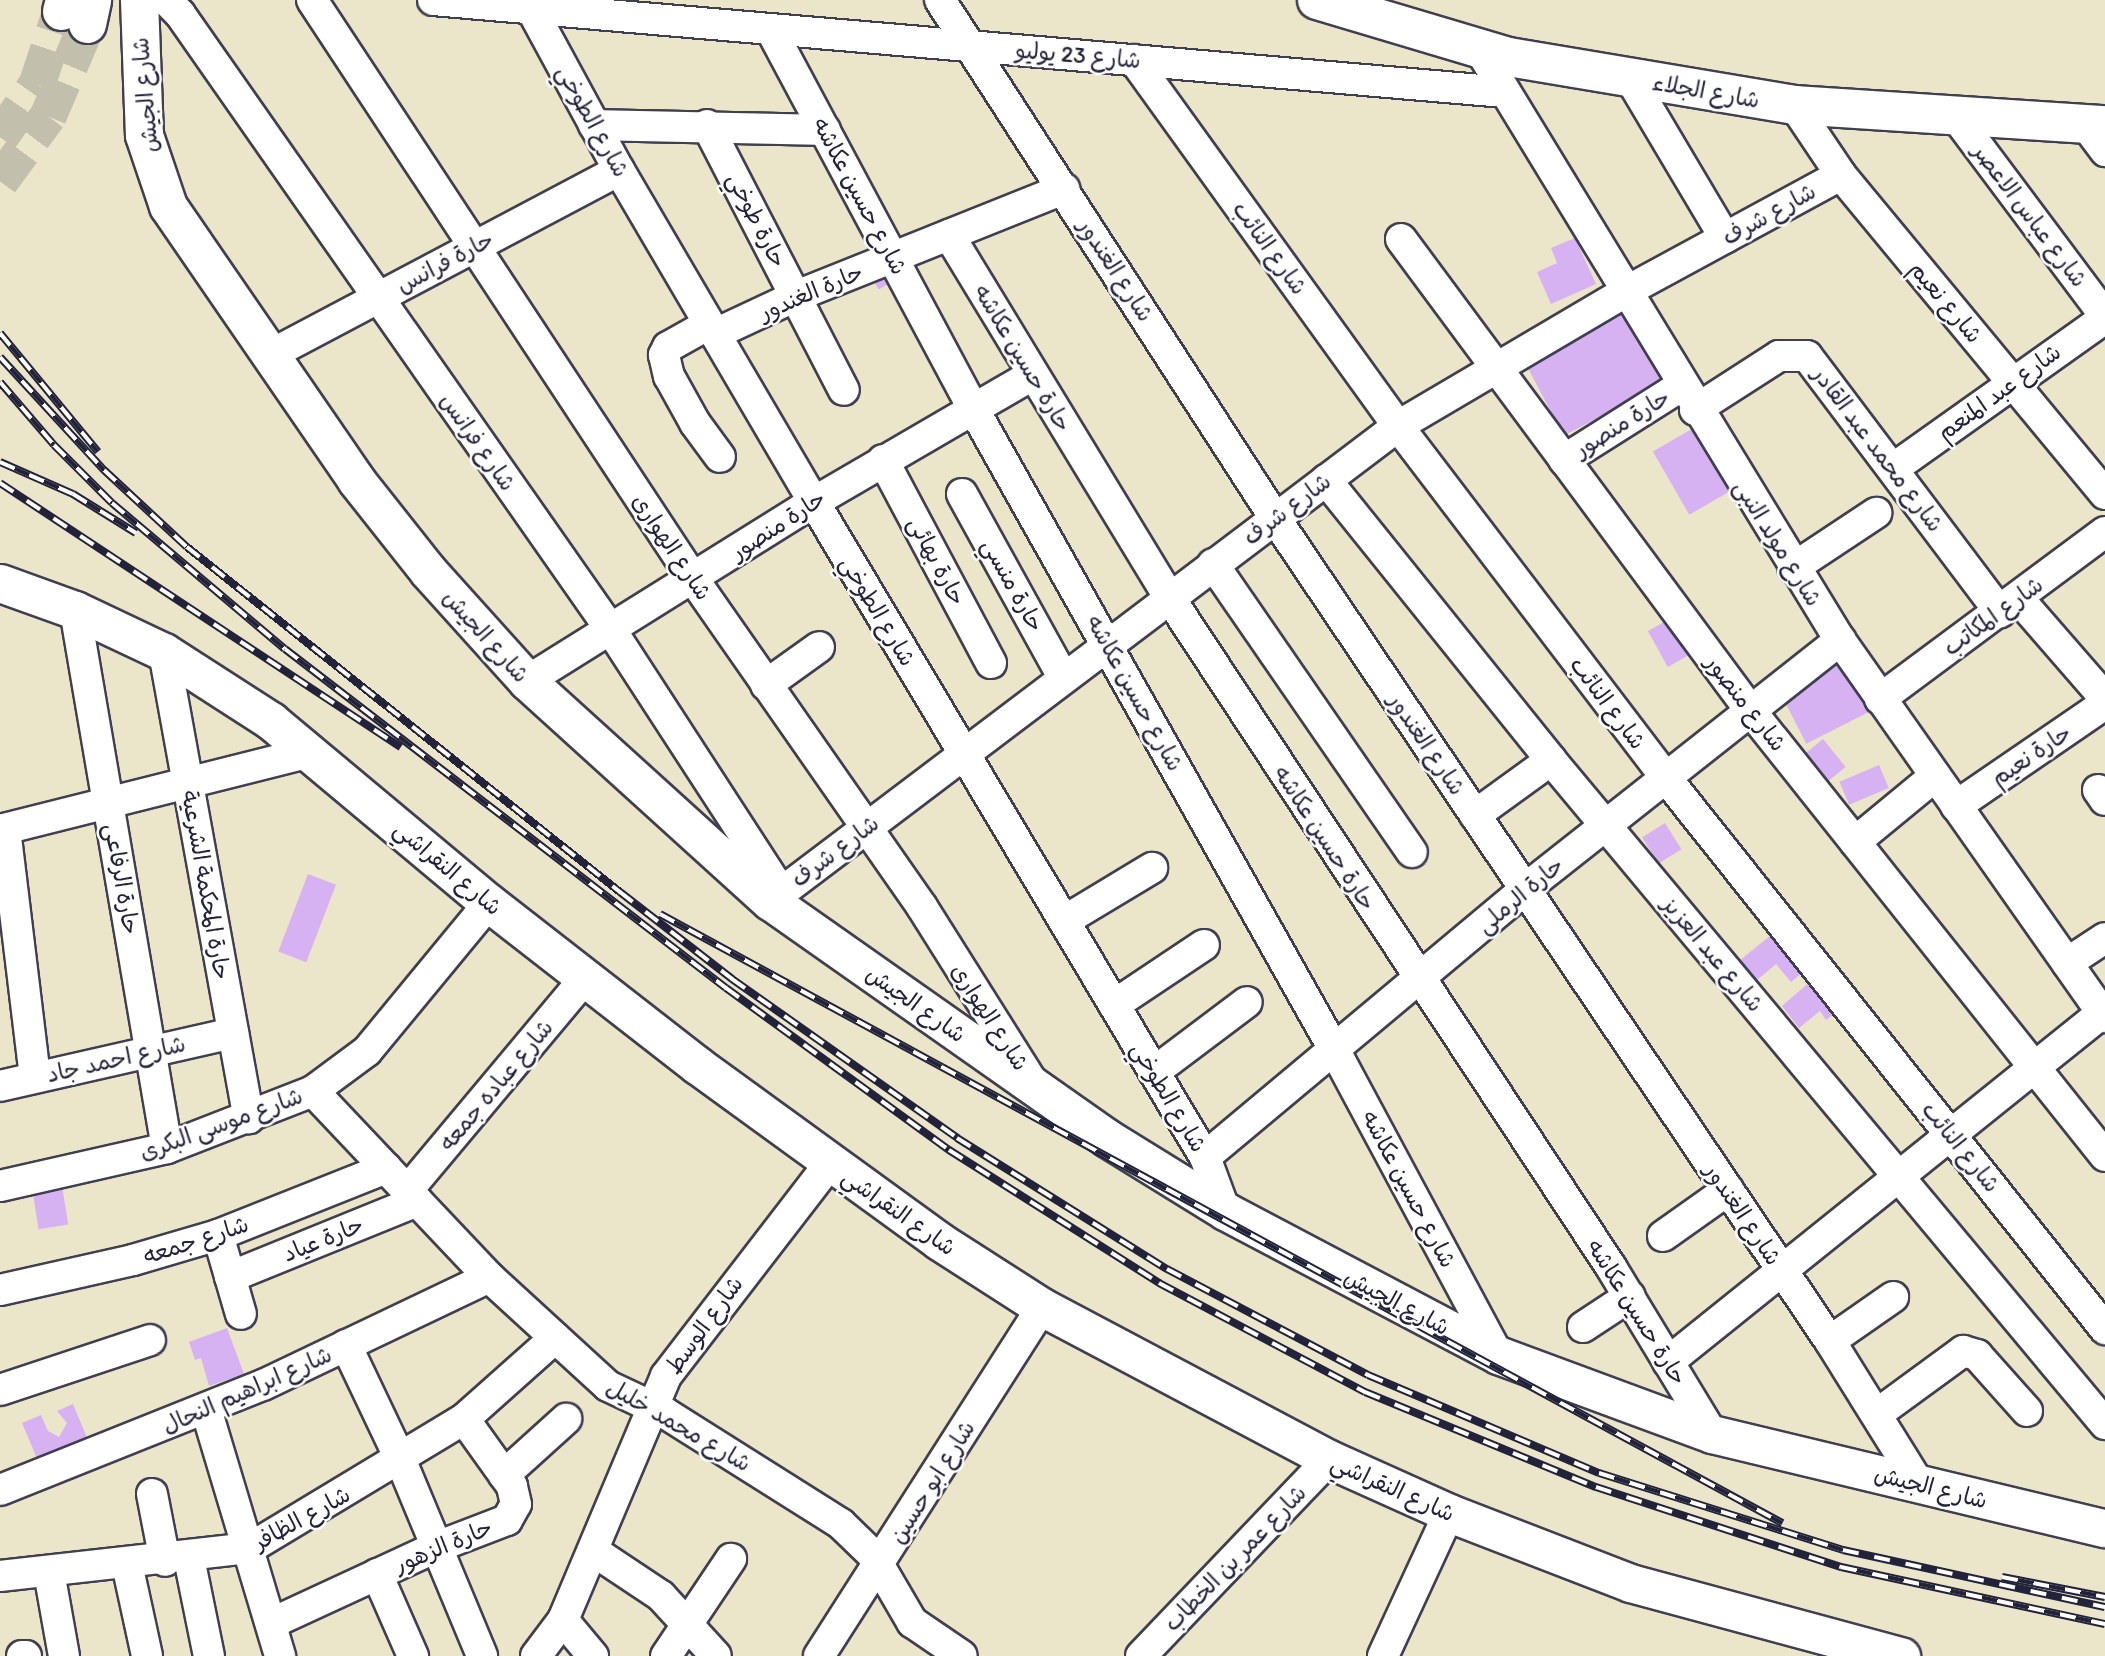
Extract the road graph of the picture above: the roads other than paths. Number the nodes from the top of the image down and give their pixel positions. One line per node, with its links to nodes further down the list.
1 (139, 0): 35 (main road, شارع الجيش)
2 (312, 0): 28 (street, شارع الهوارى)
3 (433, 0): 6 (street, شارع 23 يوليو)
4 (940, 0): 11 (street, شارع الغندور)
5 (1317, 0): 12 (highway, شارع الجلاء)
6 (496, 3): 8 (street, شارع 23 يوليو)
7 (176, 5): 32 (street, شارع فرانس)
8 (532, 10): 9 (street, شارع 23 يوليو); 18 (street, شارع الطوخي)
9 (652, 10): 10 (street, شارع 23 يوليو)
10 (771, 30): 11 (street, شارع 23 يوليو); 20 (street, شارع حسين عكاشه)
11 (967, 46): 13 (street, شارع 23 يوليو); 24 (street, شارع الغندور)
12 (1480, 50): 14 (highway, شارع الجلاء); 15 (street, شارع مولد النبى)
13 (1134, 60): 15 (street, شارع 23 يوليو); 42 (street, شارع النائب)
14 (1630, 78): 16 (highway, شارع الجلاء); 26 (street)
15 (1503, 92): 30 (street, شارع مولد النبى)
16 (1794, 105): 17 (highway, شارع الجلاء); 23 (street, شارع نعيم)
17 (1954, 114): 21 (highway, شارع الجلاء); 33 (street, شارع عباس الاعصر)
18 (594, 125): 19 (street); 22 (street, شارع الطوخي)
19 (707, 125): 20 (street); 31 (street, حارة طوخي)
20 (825, 130): 29 (street, شارع حسين عكاشه)
21 (2098, 134)
22 (619, 170): 28 (street, حارة فرانس); 34 (street, شارع الطوخي)
23 (1840, 175): 26 (street, شارع شرف); 38 (street, شارع نعيم)
24 (1064, 189): 25 (street, حارة الغندور); 52 (street, شارع الغندور)
25 (949, 235): 29 (street, حارة الغندور); 37 (street, حارة حسين عكاشه)
26 (1725, 238): 30 (street, شارع شرف)
27 (1401, 239): 36 (street, شارع منصور)
28 (474, 247): 32 (street, حارة فرانس); 56 (street, شارع الهوارى)
29 (893, 257): 31 (street, حارة الغندور); 41 (street, شارع حسين عكاشه)
30 (1627, 291): 36 (street, شارع شرف); 40 (street, شارع مولد النبى)
31 (796, 296): 34 (street, حارة الغندور); 39 (street, حارة طوخي)
32 (377, 299): 35 (street, حارة فرانس); 61 (street, شارع فرانس)
33 (2105, 317): 38 (street, شارع عبد المنعم)
34 (712, 329): 43 (street, حارة الغندور); 50 (street, شارع الطوخي)
35 (270, 355): 68 (main road, شارع الجيش)
36 (1492, 368): 42 (street, شارع شرف); 45 (street, شارع منصور)
37 (1032, 375): 41 (street, حارة منصور); 58 (street, حارة حسين عكاشه)
38 (2012, 382): 46 (street, شارع عبد المنعم); 49 (street, شارع نعيم)
39 (844, 390)
40 (1688, 398): 45 (street, حارة منصور); 46 (street, شارع محمد عبد القادر); 55 (street, شارع مولد النبى)
41 (973, 408): 44 (street, حارة منصور); 63 (street, شارع حسين عكاشه)
42 (1398, 426): 47 (street, شارع شرف); 78 (street, شارع النائب)
43 (720, 457)
44 (883, 460): 50 (street, حارة منصور); 66 (street, حارة بهائى)
45 (1564, 460): 73 (street, شارع منصور)
46 (1894, 468): 59 (street, شارع محمد عبد القادر)
47 (1326, 480): 52 (street, شارع شرف); 76 (street, شارع عبد العزيز)
48 (962, 494): 67 (street, حارة منسي)
49 (2105, 494)
50 (814, 502): 56 (street, حارة منصور); 75 (street, شارع الطوخي)
51 (1876, 513): 55 (street)
52 (1275, 518): 54 (street, شارع شرف); 82 (street, شارع الغندور)
53 (2105, 532): 59 (street, شارع المكاتب)
54 (1213, 564): 58 (street, شارع شرف); 87 (street)
55 (1793, 568): 62 (street, شارع مولد النبى)
56 (694, 580): 61 (street, حارة منصور); 69 (street, شارع الهوارى)
57 (0, 583): 60 (main road, شارع النقراشي)
58 (1169, 597): 63 (street, شارع شرف); 97 (street, حارة حسين عكاشه)
59 (2009, 605): 70 (street, شارع محمد عبد القادر); 71 (street, شارع المكاتب)
60 (75, 610): 65 (main road, شارع النقراشي); 80 (street, حارة الرفاعى)
61 (611, 629): 68 (street, حارة منصور); 90 (street, شارع فرانس)
62 (1840, 640): 71 (street, شارع مولد النبى); 73 (street, حارة الرملى)
63 (1107, 644): 67 (street, شارع شرف); 103 (street, شارع حسين عكاشه)
64 (819, 647): 69 (street)
65 (164, 652): 74 (main road, شارع النقراشي); 79 (street, حارة المحكمة الشرعية)
66 (991, 663)
67 (1063, 677): 75 (street, شارع شرف)
68 (527, 681): 90 (main road, شارع الجيش)
69 (766, 685): 85 (street, شارع الهوارى)
70 (2105, 698)
71 (1880, 699): 77 (street, شارع مولد النبى)
72 (2105, 704): 81 (street, حارة نعيم)
73 (1750, 710): 78 (street, حارة الرملى); 86 (street, شارع منصور)
74 (311, 752): 79 (street); 91 (main road, شارع النقراشي)
75 (962, 754): 85 (street, شارع شرف); 92 (street, شارع الطوخي)
76 (1551, 760): 82 (street); 83 (street, شارع عبد العزيز)
77 (1935, 776): 81 (street, شارع مولد النبى); 86 (street)
78 (1665, 778): 83 (street, حارة الرملى); 111 (street, شارع النائب)
79 (187, 783): 80 (street); 101 (street, حارة المحكمة الشرعية)
80 (109, 804): 84 (street); 102 (street, حارة الرفاعى)
81 (1956, 806): 95 (street, شارع مولد النبى)
82 (1475, 815): 89 (street, شارع الغندور)
83 (1606, 825): 89 (street, حارة الرملى); 117 (street, شارع عبد العزيز)
84 (3, 829): 106 (street)
85 (864, 829): 90 (street, شارع شرف); 108 (street, شارع الهوارى)
86 (1855, 842): 104 (street, شارع منصور)
87 (1412, 852)
88 (1152, 868): 92 (street)
89 (1525, 889): 97 (street, حارة الرملى); 119 (street, شارع الغندور)
90 (776, 896): 108 (main road, شارع الجيش)
91 (489, 903): 96 (main road, شارع النقراشي); 109 (street, شارع موسى البكرى)
92 (1064, 921): 99 (street, شارع الطوخي)
93 (2105, 938): 95 (street)
94 (1204, 945): 99 (street)
95 (2067, 963): 100 (street, شارع مولد النبى)
96 (584, 979): 115 (main road, شارع النقراشي); 120 (street, شارع عباده جمعه)
97 (1419, 982): 103 (street, حارة الرملى); 128 (street, حارة حسين عكاشه)
98 (1247, 1002): 105 (street)
99 (1114, 1006): 105 (street, شارع الطوخي)
100 (2103, 1015): 104 (street)
101 (233, 1033): 102 (street, شارع احمد جاد); 110 (street, حارة المحكمة الشرعية)
102 (150, 1050): 106 (street, شارع احمد جاد); 112 (street, حارة الرفاعى)
103 (1335, 1051): 114 (street, حارة الرملى); 138 (street, شارع حسين عكاشه)
104 (2034, 1067): 111 (street); 113 (street, شارع منصور)
105 (1154, 1072): 114 (street, شارع الطوخي)
106 (35, 1077): 107 (street, شارع احمد جاد)
107 (0, 1086)
108 (1038, 1090): 121 (main road, شارع الجيش)
109 (313, 1091): 110 (street, شارع موسى البكرى); 116 (street, شارع محمد خليل)
110 (249, 1118): 112 (street, شارع موسى البكرى)
111 (1950, 1133): 117 (street); 133 (street, شارع النائب)
112 (167, 1148): 118 (street, شارع موسى البكرى)
113 (2105, 1156)
114 (1205, 1157): 121 (street, شارع الطوخي)
115 (830, 1163): 130 (main road, شارع النقراشي); 141 (street, شارع الوسط)
116 (386, 1168): 120 (street, شارع محمد خليل); 122 (street, شارع جمعه)
117 (1898, 1177): 124 (street); 147 (street, شارع عبد العزيز)
118 (0, 1186)
119 (1728, 1190): 123 (street); 124 (street, شارع الغندور)
120 (412, 1196): 125 (street, حارة عياد); 126 (street, شارع محمد خليل)
121 (1225, 1211): 138 (main road, شارع الجيش)
122 (218, 1235): 125 (street); 127 (street, شارع جمعه)
123 (1663, 1236)
124 (1781, 1270): 136 (street, شارع الغندور); 139 (street)
125 (230, 1278): 131 (street)
126 (489, 1278): 134 (street, شارع محمد خليل); 137 (street, شارع ابراهيم النحال)
127 (0, 1290)
128 (1630, 1296): 132 (street); 139 (street, حارة حسين عكاشه)
129 (1893, 1297): 136 (street)
130 (1042, 1307): 149 (main road, شارع النقراشي); 163 (street, شارع ابو حسين)
131 (241, 1314)
132 (1583, 1326)
133 (2105, 1329)
134 (555, 1338): 141 (street, شارع محمد خليل); 145 (street, شارع الظافر)
135 (150, 1340): 140 (street)
136 (1830, 1341): 144 (street, شارع الغندور)
137 (346, 1345): 142 (street, شارع ابراهيم النحال); 150 (street)
138 (1498, 1355): 148 (main road, شارع الجيش)
139 (1668, 1362): 148 (street, حارة حسين عكاشه)
140 (0, 1390)
141 (652, 1406): 159 (street, شارع الوسط); 163 (street, شارع محمد خليل)
142 (206, 1409): 153 (street, شارع ابراهيم النحال); 157 (street)
143 (2027, 1411): 144 (street)
144 (1877, 1414): 152 (street, شارع الغندور)
145 (464, 1419): 150 (street, شارع الظافر); 151 (street, حارة الزهور)
146 (566, 1419): 151 (street)
147 (2105, 1424)
148 (1712, 1434): 152 (main road, شارع الجيش)
149 (1329, 1460): 155 (main road, شارع النقراشي); 182 (street, شارع عمر بن الخطاب)
150 (401, 1461): 157 (street, شارع الظافر); 158 (street)
151 (504, 1475): 158 (street, حارة الزهور)
152 (1919, 1484): 156 (main road, شارع الجيش)
153 (0, 1490)
154 (152, 1494): 160 (street)
155 (1449, 1513): 183 (street); 184 (main road, شارع النقراشي)
156 (2105, 1528)
157 (250, 1548): 160 (street, شارع الظافر); 168 (street)
158 (434, 1548): 165 (street, حارة الزهور); 175 (street)
159 (595, 1552): 167 (street, شارع الوسط); 169 (street)
160 (177, 1559): 162 (street, شارع الظافر); 172 (street)
161 (731, 1559): 169 (street)
162 (127, 1564): 164 (street, شارع الظافر); 171 (street)
163 (879, 1567): 180 (street, شارع ابو حسين); 181 (street, شارع محمد خليل)
164 (49, 1572): 166 (street, شارع الظافر); 170 (street)
165 (377, 1574): 168 (street, حارة الزهور); 174 (street)
166 (0, 1576)
167 (564, 1620): 176 (street, شارع الوسط); 177 (street)
168 (272, 1623): 173 (street)
169 (690, 1624): 178 (street); 179 (street)
170 (64, 1656)
171 (147, 1656)
172 (209, 1656)
173 (280, 1656)
174 (413, 1656)
175 (482, 1656)
176 (536, 1656)
177 (593, 1656)
178 (666, 1656)
179 (716, 1656)
180 (819, 1656)
181 (962, 1656)
182 (1141, 1656)
183 (1383, 1656)
184 (1901, 1656)

